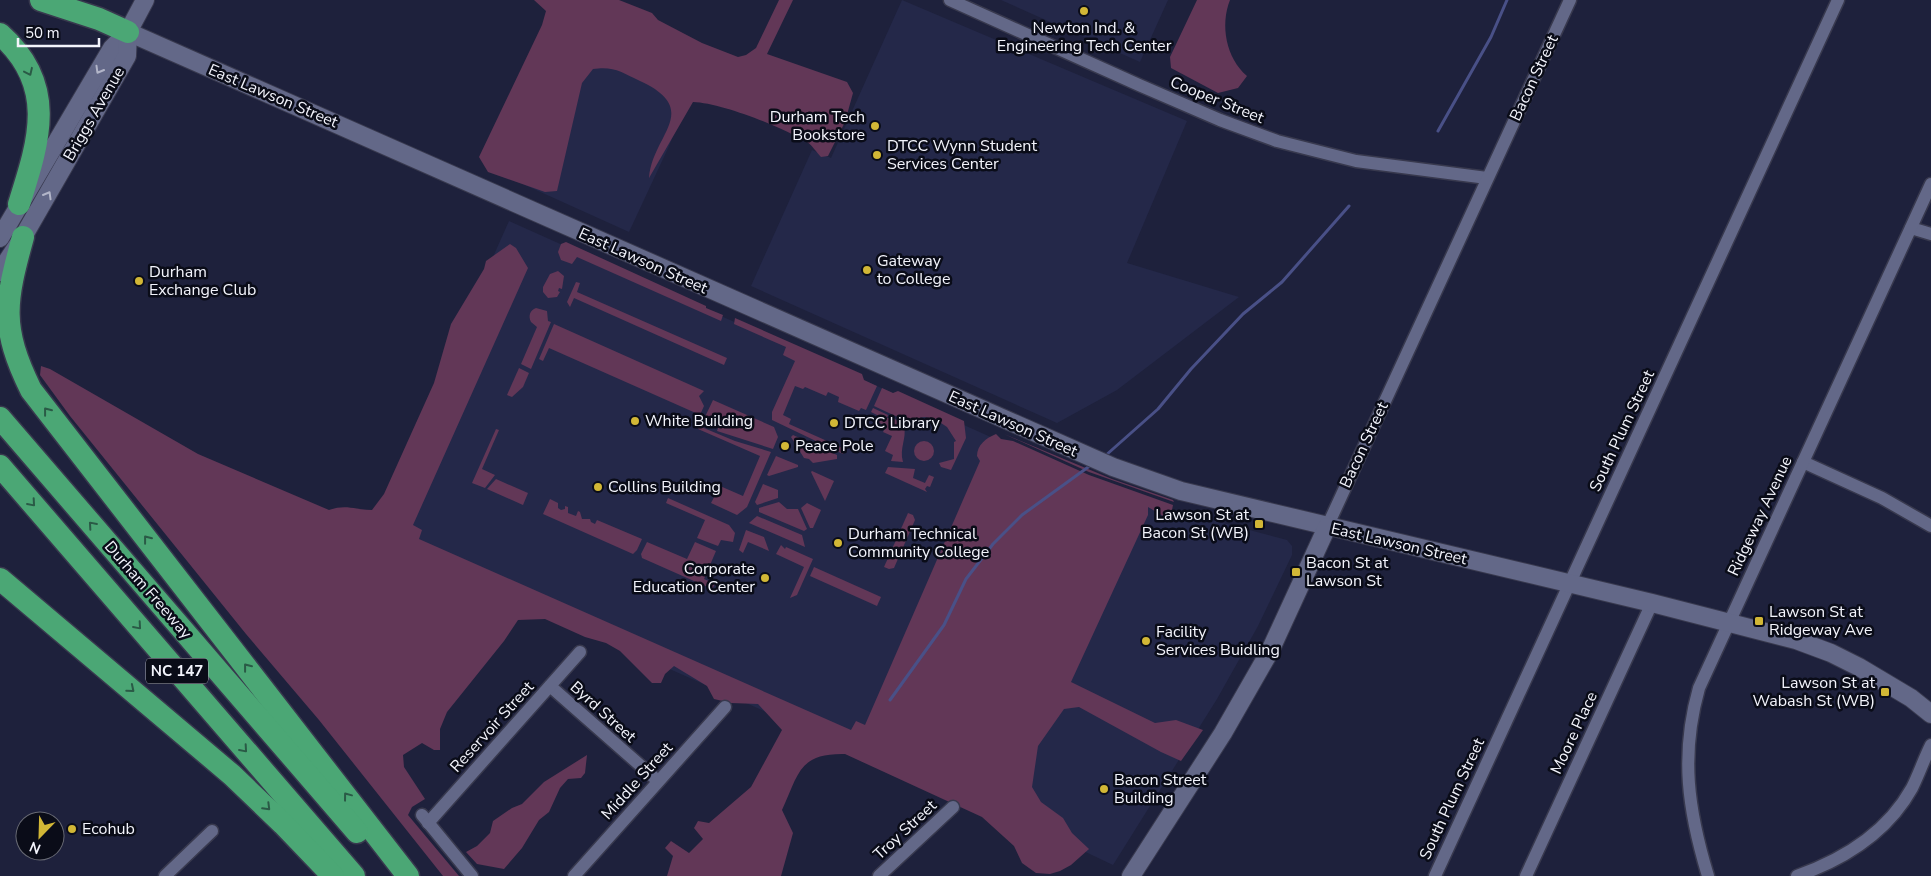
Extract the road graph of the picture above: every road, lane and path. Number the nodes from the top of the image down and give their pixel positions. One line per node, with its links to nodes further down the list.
1 (40, 0): 6 (highway)
2 (145, 0): 6 (street)
3 (950, 0): 8 (street, Cooper Street)
4 (1570, 0): 8 (street, Bacon Street)
5 (1838, 0): 22 (street, South Plum Street)
6 (128, 32): 10 (street, Briggs Avenue, one-way to 10); 13 (street, Briggs Avenue, one-way to 6); 20 (street, East Lawson Street)
7 (0, 34): 10 (highway, one-way to 10)
8 (1487, 178): 20 (street, Bacon Street)
9 (1931, 184): 11 (street, Ridgeway Avenue)
10 (19, 204): 14 (street, Briggs Avenue)
11 (1911, 228): 12 (street); 17 (street, Ridgeway Avenue)
12 (1931, 234)
13 (23, 237): 15 (street, Briggs Avenue); 40 (highway, one-way to 13)
14 (0, 238)
15 (0, 272)
16 (0, 418): 39 (highway, Durham Freeway / NC 147, one-way to 16)
17 (1803, 462): 19 (street); 25 (street, Ridgeway Avenue)
18 (0, 466): 38 (highway, Durham Freeway / NC 147, one-way to 38)
19 (1931, 526)
20 (1327, 527): 22 (street, East Lawson Street); 44 (street, Bacon Street)
21 (0, 579): 27 (highway)
22 (1569, 584): 24 (street, East Lawson Street); 45 (street, South Plum Street)
23 (0, 593): 27 (highway)
24 (1652, 603): 25 (street, East Lawson Street); 46 (street, Moore Place)
25 (1728, 622): 30 (street, East Lawson Street); 47 (street, Ridgeway Avenue)
26 (580, 652): 28 (street, Reservoir Street)
27 (106, 668): 37 (highway, one-way to 37)
28 (550, 686): 32 (street, Byrd Street); 41 (street, Reservoir Street)
29 (725, 707): 32 (street, Middle Street)
30 (1931, 714)
31 (1931, 745): 35 (street)
32 (658, 782): 42 (street, Middle Street)
33 (953, 807): 43 (street, Troy Street)
34 (212, 831): 36 (street)
35 (1830, 870): 48 (street)
36 (165, 876)
37 (333, 876)
38 (354, 876)
39 (395, 876)
40 (408, 876)
41 (472, 876)
42 (574, 876)
43 (879, 876)
44 (1131, 876)
45 (1435, 876)
46 (1526, 876)
47 (1708, 876)
48 (1798, 876)

